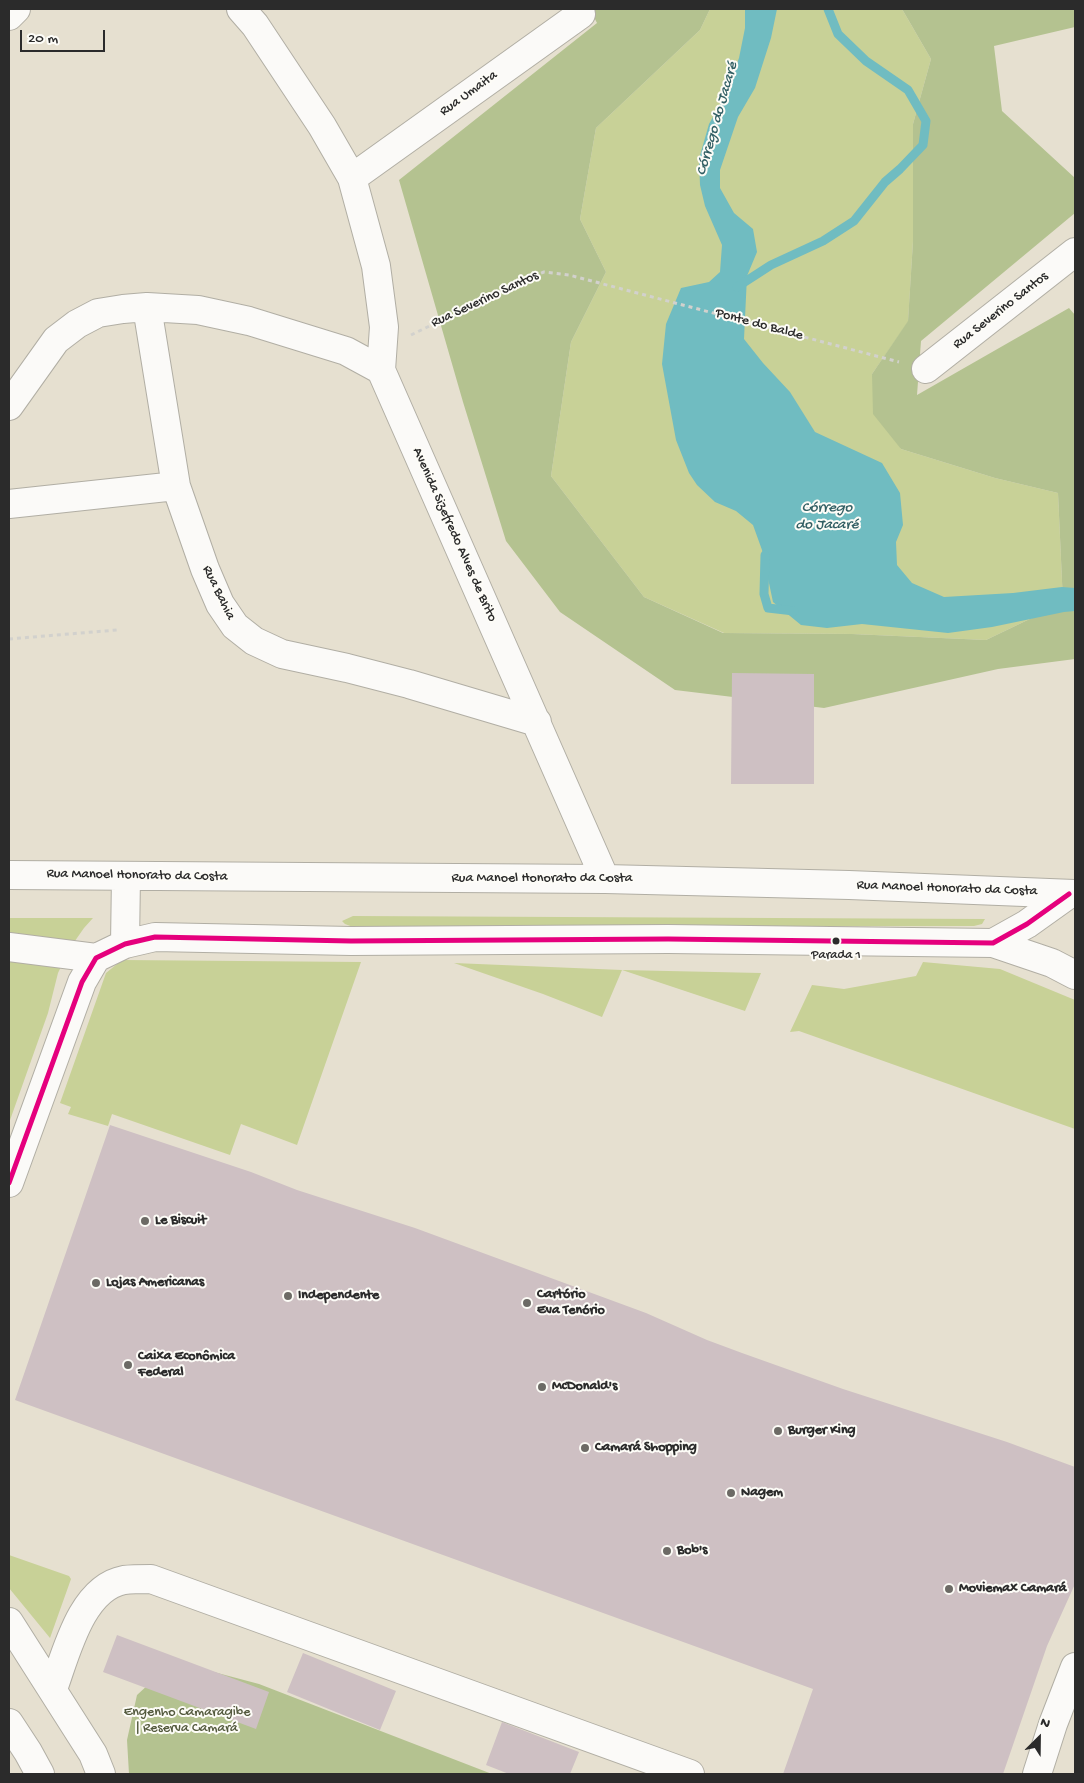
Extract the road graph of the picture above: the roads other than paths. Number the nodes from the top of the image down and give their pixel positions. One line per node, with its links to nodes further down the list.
1 (16, 9): 4 (street)
2 (241, 9): 5 (street, Avenida Sizefredo Alves de Brito)
3 (578, 9): 5 (street, Rua Umaita)
4 (9, 16)
5 (352, 178): 8 (street, Avenida Sizefredo Alves de Brito)
6 (1075, 252): 9 (street, Rua Severino Santos)
7 (147, 307): 8 (street); 10 (street); 11 (street, Rua Bahia)
8 (382, 360): 13 (street, Avenida Sizefredo Alves de Brito)
9 (926, 369)
10 (9, 406)
11 (176, 486): 12 (street); 13 (street, Rua Bahia)
12 (9, 504)
13 (536, 722): 16 (street, Avenida Sizefredo Alves de Brito)
14 (9, 876): 15 (street, Rua Manoel Honorato da Costa)
15 (126, 876): 16 (street, Rua Manoel Honorato da Costa); 19 (street)
16 (605, 879): 17 (street, Rua Manoel Honorato da Costa)
17 (1072, 894): 18 (street)
18 (994, 943): 19 (street); 22 (street)
19 (125, 944): 21 (street)
20 (9, 947): 21 (street)
21 (96, 958): 23 (street)
22 (1075, 974)
23 (9, 1183)
24 (9, 1622): 26 (street)
25 (1075, 1667): 31 (street)
26 (53, 1689): 29 (street); 30 (street)
27 (9, 1723): 28 (street)
28 (40, 1774)
29 (101, 1774)
30 (690, 1774)
31 (1037, 1774)

